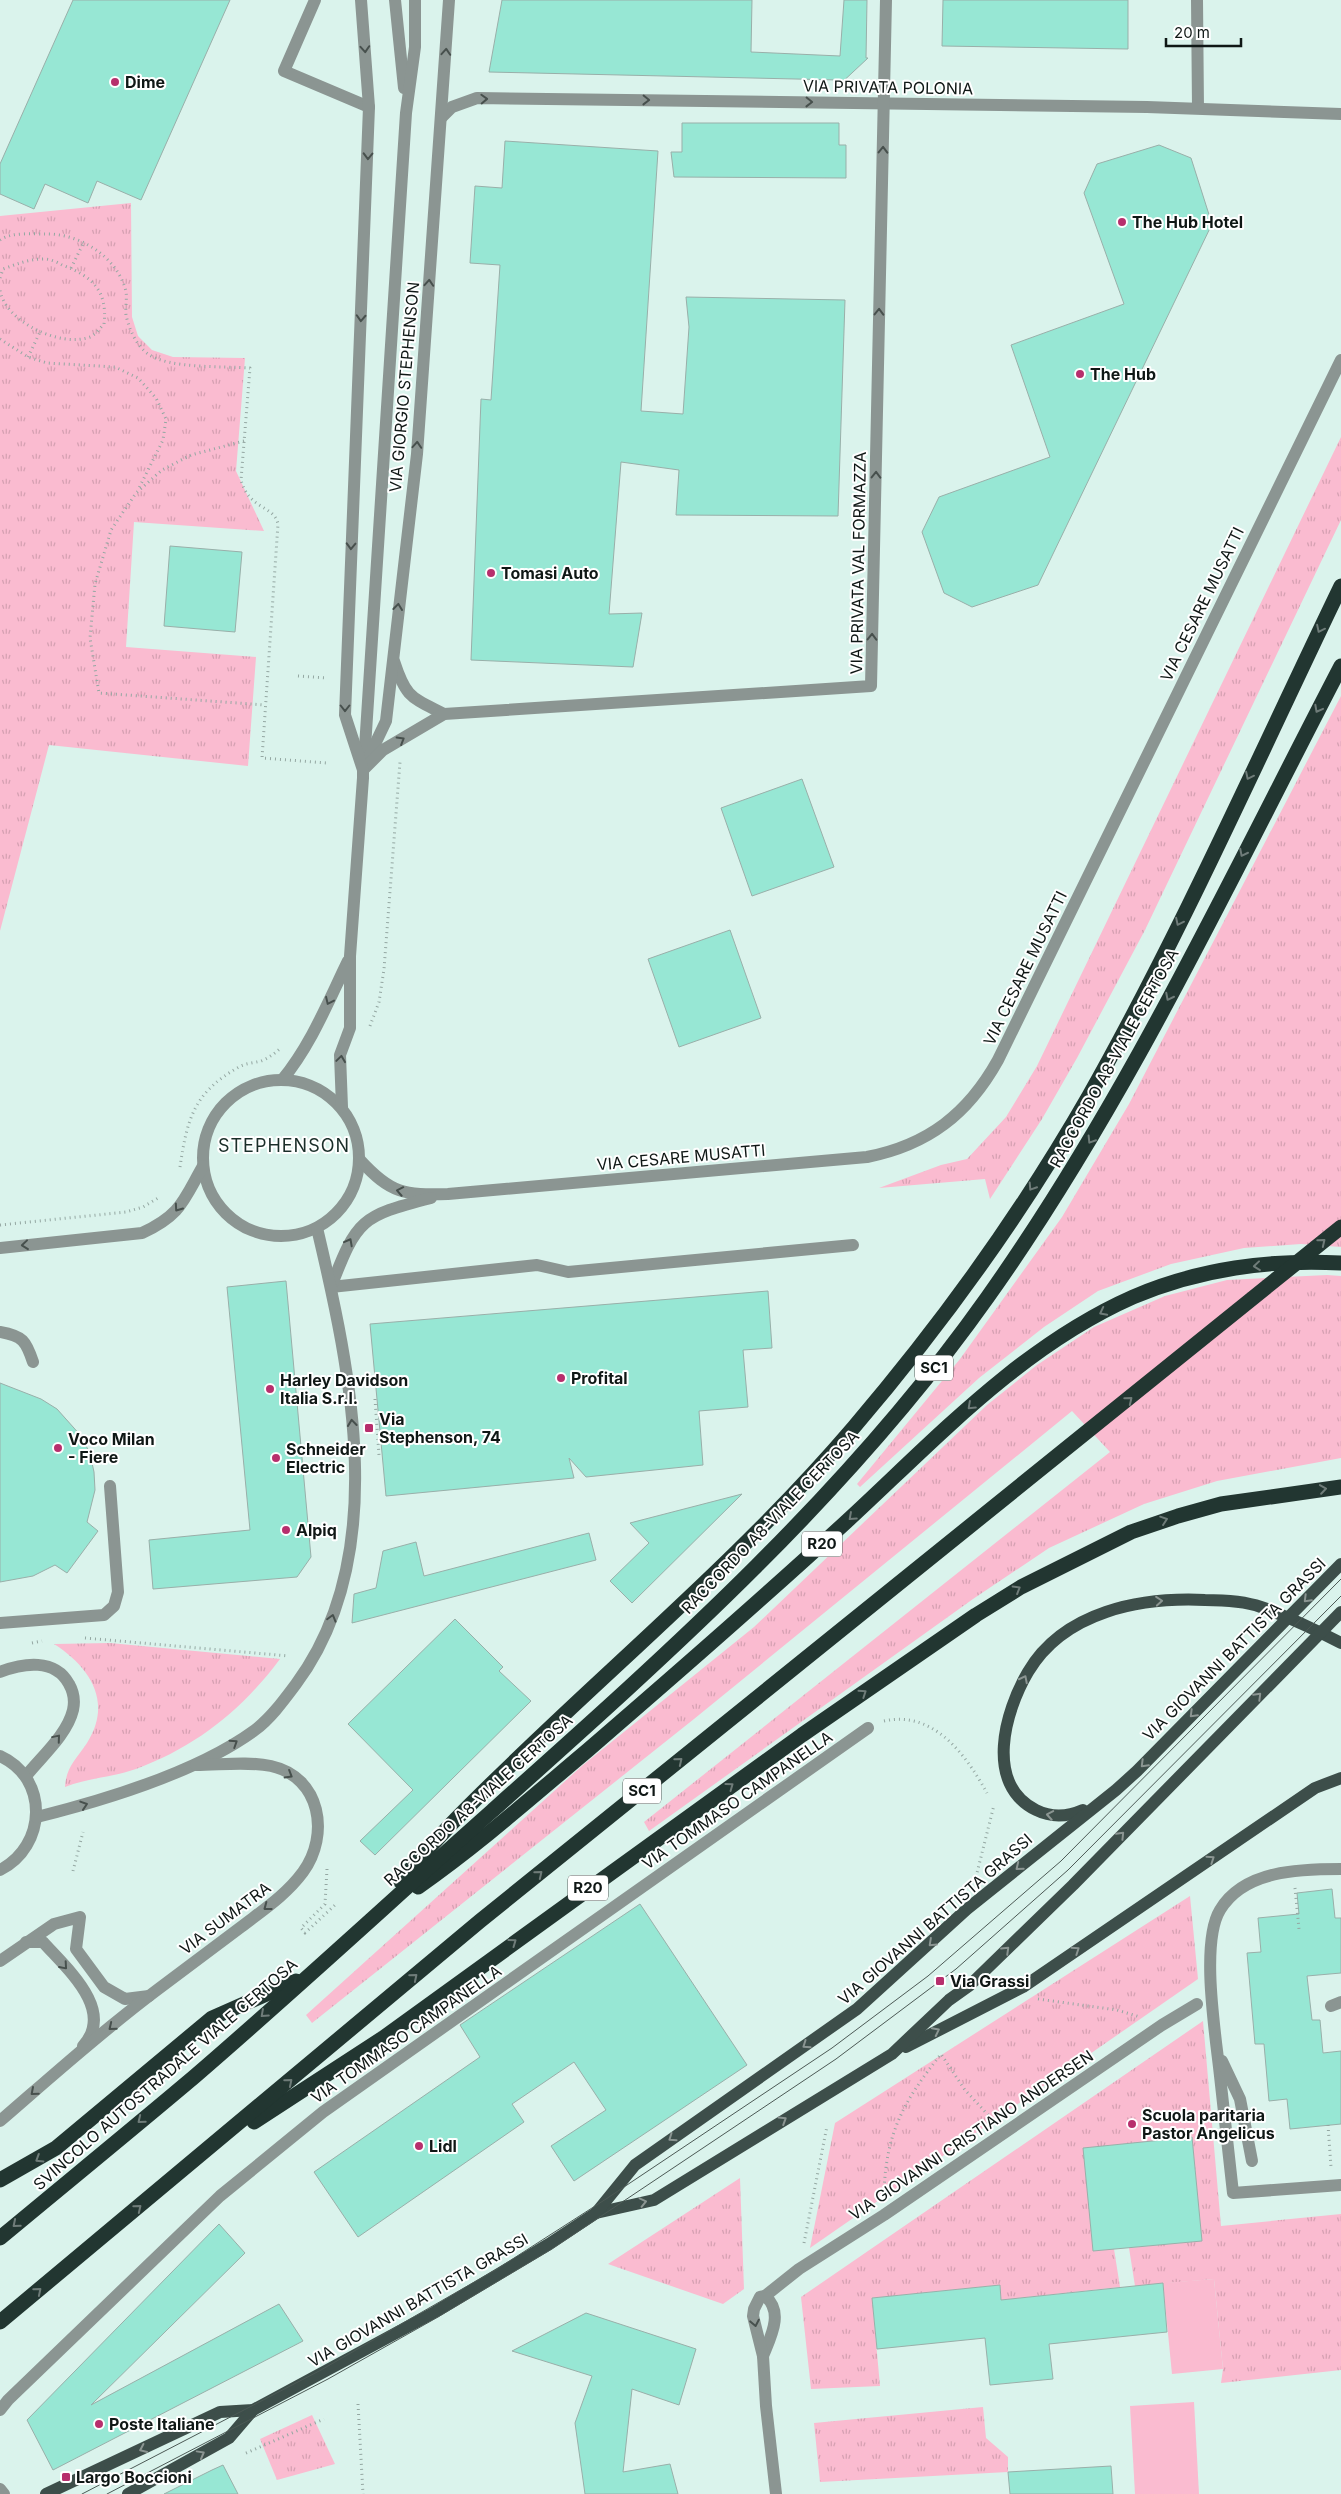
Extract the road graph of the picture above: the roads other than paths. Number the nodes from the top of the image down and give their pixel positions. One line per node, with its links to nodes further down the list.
1 (315, 0): 9 (street)
2 (362, 0): 9 (street, VIA GIORGIO STEPHENSON, one-way to 9)
3 (395, 0): 11 (street)
4 (416, 0): 11 (street)
5 (449, 0): 13 (street, VIA GIORGIO STEPHENSON, one-way to 5)
6 (886, 0): 8 (street, VIA PRIVATA VAL FORMAZZA)
7 (1197, 0): 10 (street)
8 (884, 103): 10 (street, VIA PRIVATA POLONIA); 13 (street, VIA PRIVATA POLONIA, one-way to 8); 18 (street, VIA PRIVATA VAL FORMAZZA, one-way to 8)
9 (369, 107): 19 (street, VIA GIORGIO STEPHENSON, one-way to 19)
10 (1198, 108): 12 (street, VIA PRIVATA POLONIA)
11 (406, 113): 19 (street)
12 (1341, 114)
13 (441, 118): 16 (street, VIA GIORGIO STEPHENSON, one-way to 13)
14 (1341, 360): 25 (street, VIA CESARE MUSATTI)
15 (1341, 586): 50 (highway, one-way to 50)
16 (393, 655): 18 (street); 19 (street, VIA GIORGIO STEPHENSON)
17 (1341, 666): 50 (highway, RACCORDO A8-VIALE CERTOSA / SC1, one-way to 50)
18 (444, 714): 19 (street, VIA PRIVATA VAL FORMAZZA, one-way to 18)
19 (363, 770): 20 (street, VIA GIORGIO STEPHENSON)
20 (350, 956): 21 (street, VIA GIORGIO STEPHENSON, one-way to 21); 22 (street, VIA GIORGIO STEPHENSON, one-way to 20)
21 (282, 1080): 22 (street); 24 (street)
22 (342, 1107): 23 (street)
23 (360, 1160): 25 (street, VIA CESARE MUSATTI, one-way to 23); 27 (street)
24 (203, 1166): 27 (street); 29 (street, one-way to 29)
25 (448, 1194): 31 (street, VIA CESARE MUSATTI, one-way to 25)
26 (1341, 1227): 60 (highway, SC1, one-way to 26)
27 (317, 1228): 31 (street)
28 (853, 1245): 31 (street)
29 (0, 1248)
30 (1341, 1263): 50 (highway, R20, one-way to 50)
31 (331, 1287): 43 (street, one-way to 31)
32 (0, 1332): 33 (street)
33 (33, 1362)
34 (110, 1486): 38 (street)
35 (1341, 1487): 60 (highway, R20, one-way to 35)
36 (1341, 1564): 46 (main road, VIA GIOVANNI BATTISTA GRASSI, one-way to 46)
37 (1341, 1612): 57 (main road, VIA GIOVANNI BATTISTA GRASSI, one-way to 37)
38 (0, 1623)
39 (1341, 1643): 46 (main road, one-way to 39)
40 (0, 1672): 44 (street, one-way to 40)
41 (868, 1728): 69 (street, VIA TOMMASO CAMPANELLA)
42 (0, 1756): 44 (street)
43 (191, 1766): 47 (street, one-way to 43); 54 (street, VIA SUMATRA, one-way to 54)
44 (26, 1776): 47 (street)
45 (1341, 1778): 57 (main road, one-way to 45)
46 (1096, 1804): 64 (main road, VIA GIOVANNI BATTISTA GRASSI, one-way to 64)
47 (37, 1817): 49 (street)
48 (1341, 1869): 56 (street)
49 (0, 1870)
50 (352, 1935): 53 (highway, SVINCOLO AUTOSTRADALE VIALE CERTOSA)
51 (26, 1942): 52 (street); 54 (street); 58 (street, one-way to 58)
52 (0, 1961)
53 (308, 1975): 62 (highway, one-way to 62); 65 (highway, SVINCOLO AUTOSTRADALE VIALE CERTOSA, one-way to 65)
54 (149, 1996): 58 (street, VIA SUMATRA, one-way to 58)
55 (1196, 2004): 66 (street, VIA GIOVANNI CRISTIANO ANDERSEN)
56 (1217, 2050): 61 (street); 63 (street)
57 (892, 2054): 64 (main road, VIA GIOVANNI BATTISTA GRASSI, one-way to 57)
58 (68, 2063): 59 (street, VIA SUMATRA, one-way to 59)
59 (0, 2121)
60 (198, 2158): 67 (highway, one-way to 60)
61 (1252, 2161)
62 (0, 2180)
63 (1337, 2185)
64 (596, 2213): 70 (main road, VIA GIOVANNI BATTISTA GRASSI)
65 (0, 2238)
66 (765, 2296): 68 (street); 68 (street, one-way to 68)
67 (0, 2322)
68 (763, 2356): 75 (street)
69 (0, 2410)
70 (253, 2410): 73 (main road, VIA GIOVANNI BATTISTA GRASSI, one-way to 73); 74 (main road, VIA GIOVANNI BATTISTA GRASSI, one-way to 70)
71 (0, 2489): 72 (street)
72 (4, 2494)
73 (46, 2494)
74 (128, 2494)
75 (776, 2494)

